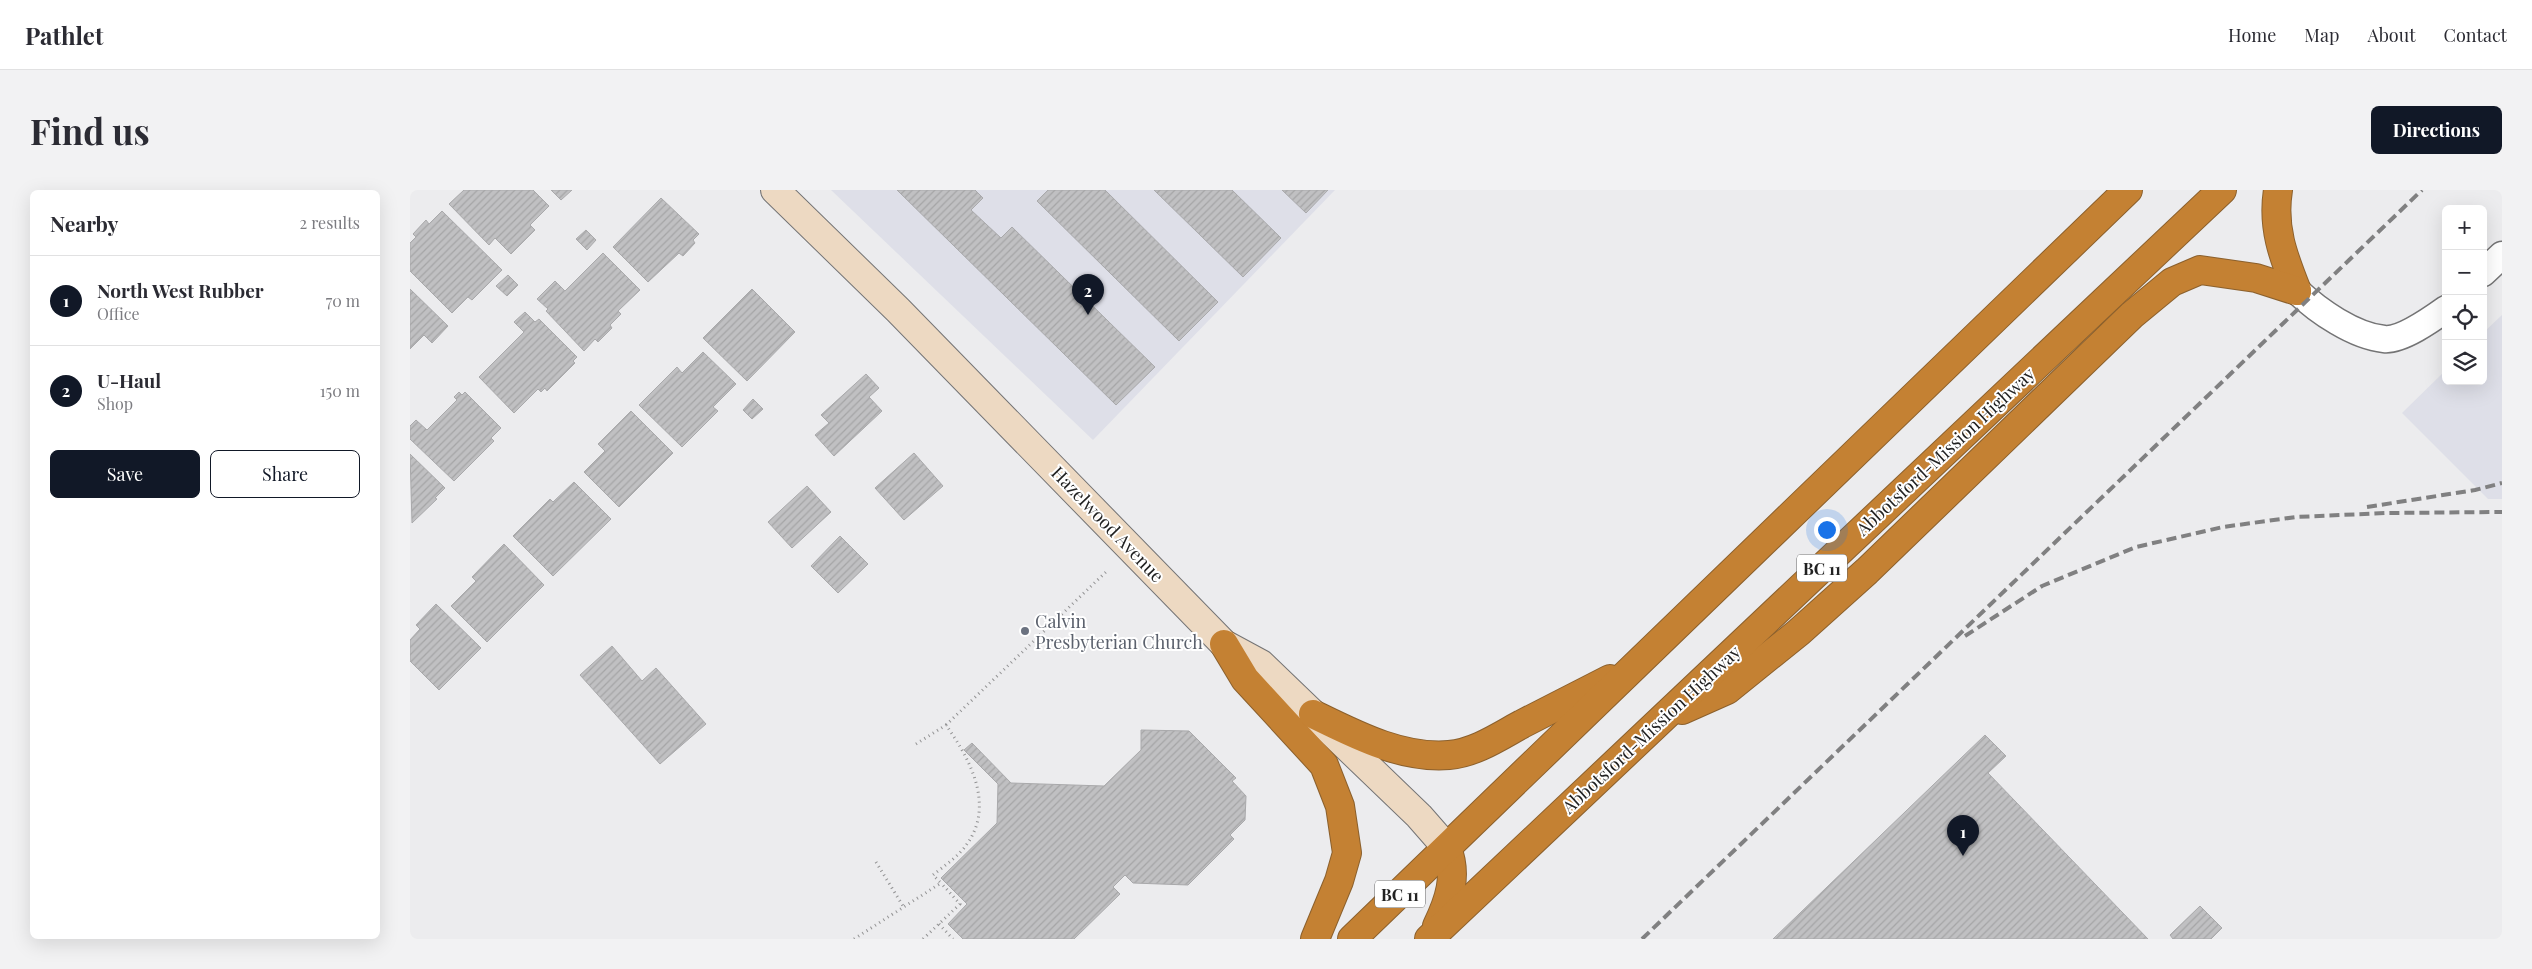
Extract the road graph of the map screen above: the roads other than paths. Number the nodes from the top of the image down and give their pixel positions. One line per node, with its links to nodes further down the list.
1 (776, 190): 9 (street, Hazelwood Avenue)
2 (2128, 190): 10 (highway, BC 11)
3 (2222, 190): 12 (highway, Abbotsford-Mission Highway / BC 11)
4 (2278, 190): 7 (highway)
5 (2502, 255): 6 (street)
6 (2487, 269)
7 (2297, 291): 8 (street); 12 (highway)
8 (2442, 313)
9 (1224, 644): 11 (street, Hazelwood Avenue); 15 (highway)
10 (1636, 666): 11 (highway); 13 (highway, BC 11)
11 (1313, 714): 13 (street, Hazelwood Avenue)
12 (1662, 719): 14 (highway, Abbotsford-Mission Highway / BC 11)
13 (1447, 848): 14 (highway); 16 (highway, BC 11)
14 (1431, 938)
15 (1315, 939)
16 (1352, 939)

